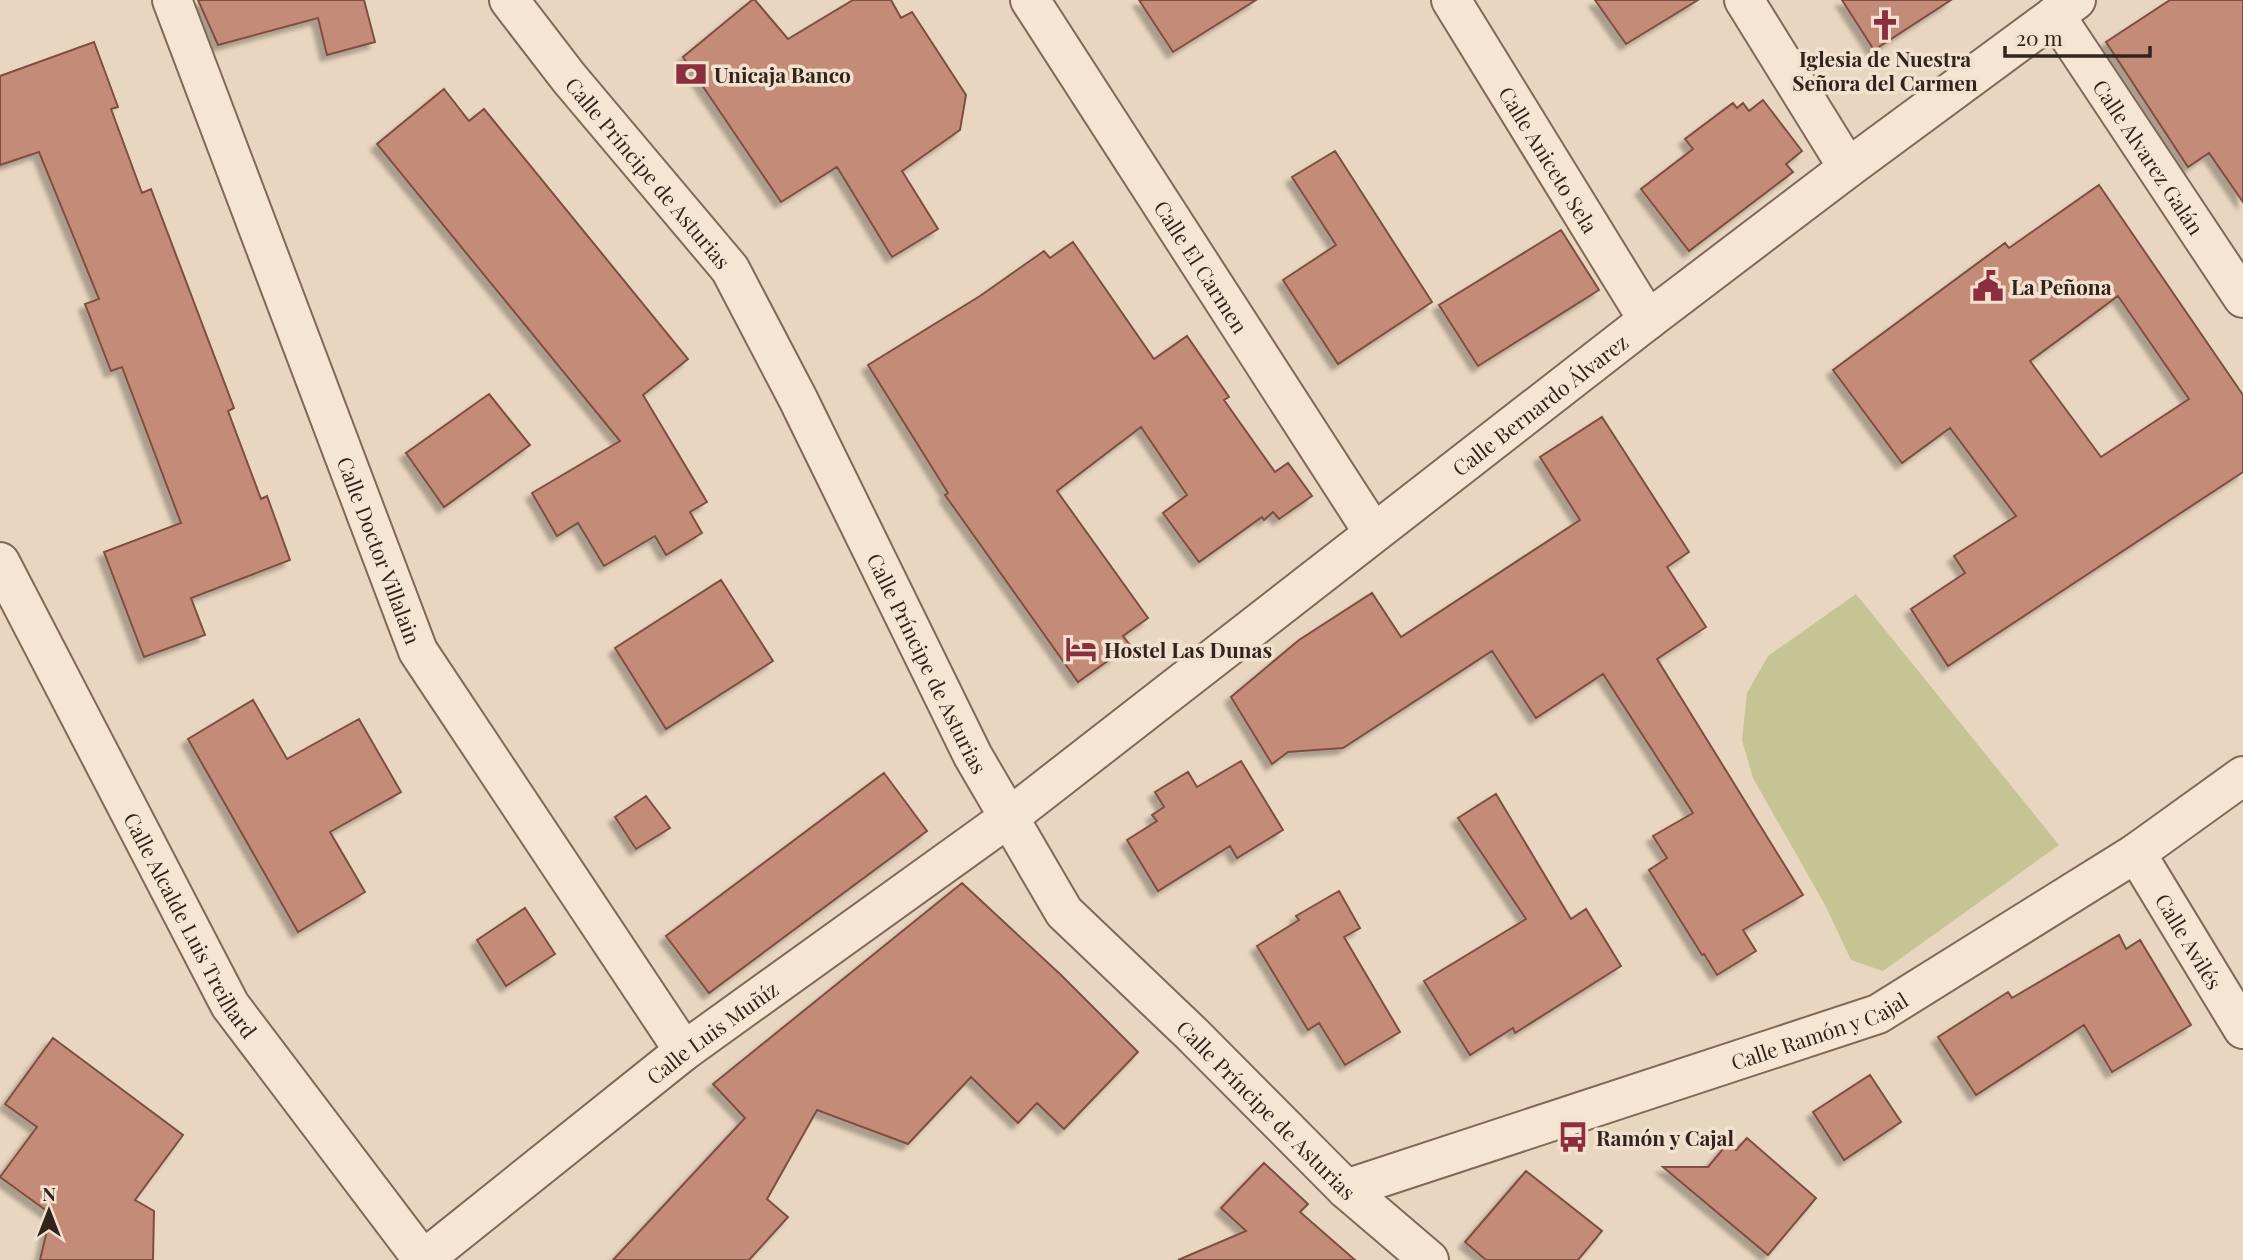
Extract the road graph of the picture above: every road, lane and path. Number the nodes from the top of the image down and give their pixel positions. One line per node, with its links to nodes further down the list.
1 (172, 0): 16 (street, Calle Doctor Villalain)
2 (509, 0): 13 (street, Calle Príncipe de Asturias)
3 (1030, 0): 10 (street, Calle El Carmen)
4 (1451, 0): 9 (street, Calle Aniceto Sela)
5 (1744, 0): 7 (street)
6 (2065, 7): 7 (street, Calle Bernardo Álvarez); 8 (street, Calle Alvarez Galán)
7 (1848, 168): 9 (street, Calle Bernardo Álvarez)
8 (2243, 298)
9 (1648, 320): 10 (street, Calle Bernardo Álvarez)
10 (1373, 532): 13 (street, Calle Bernardo Álvarez)
11 (0, 562): 18 (street, Calle Alcalde Luis Treillard)
12 (2243, 776): 14 (street, Calle Ramón y Cajal)
13 (1008, 818): 16 (street, Calle Luis Muñíz); 17 (street, Calle Príncipe de Asturias)
14 (2136, 853): 15 (street, Calle Avilés); 17 (street, Calle Ramón y Cajal)
15 (2243, 1029)
16 (684, 1051): 18 (street, Calle Luis Muñíz)
17 (1346, 1189): 19 (street, Calle Príncipe de Asturias)
18 (423, 1260)
19 (1429, 1260)

